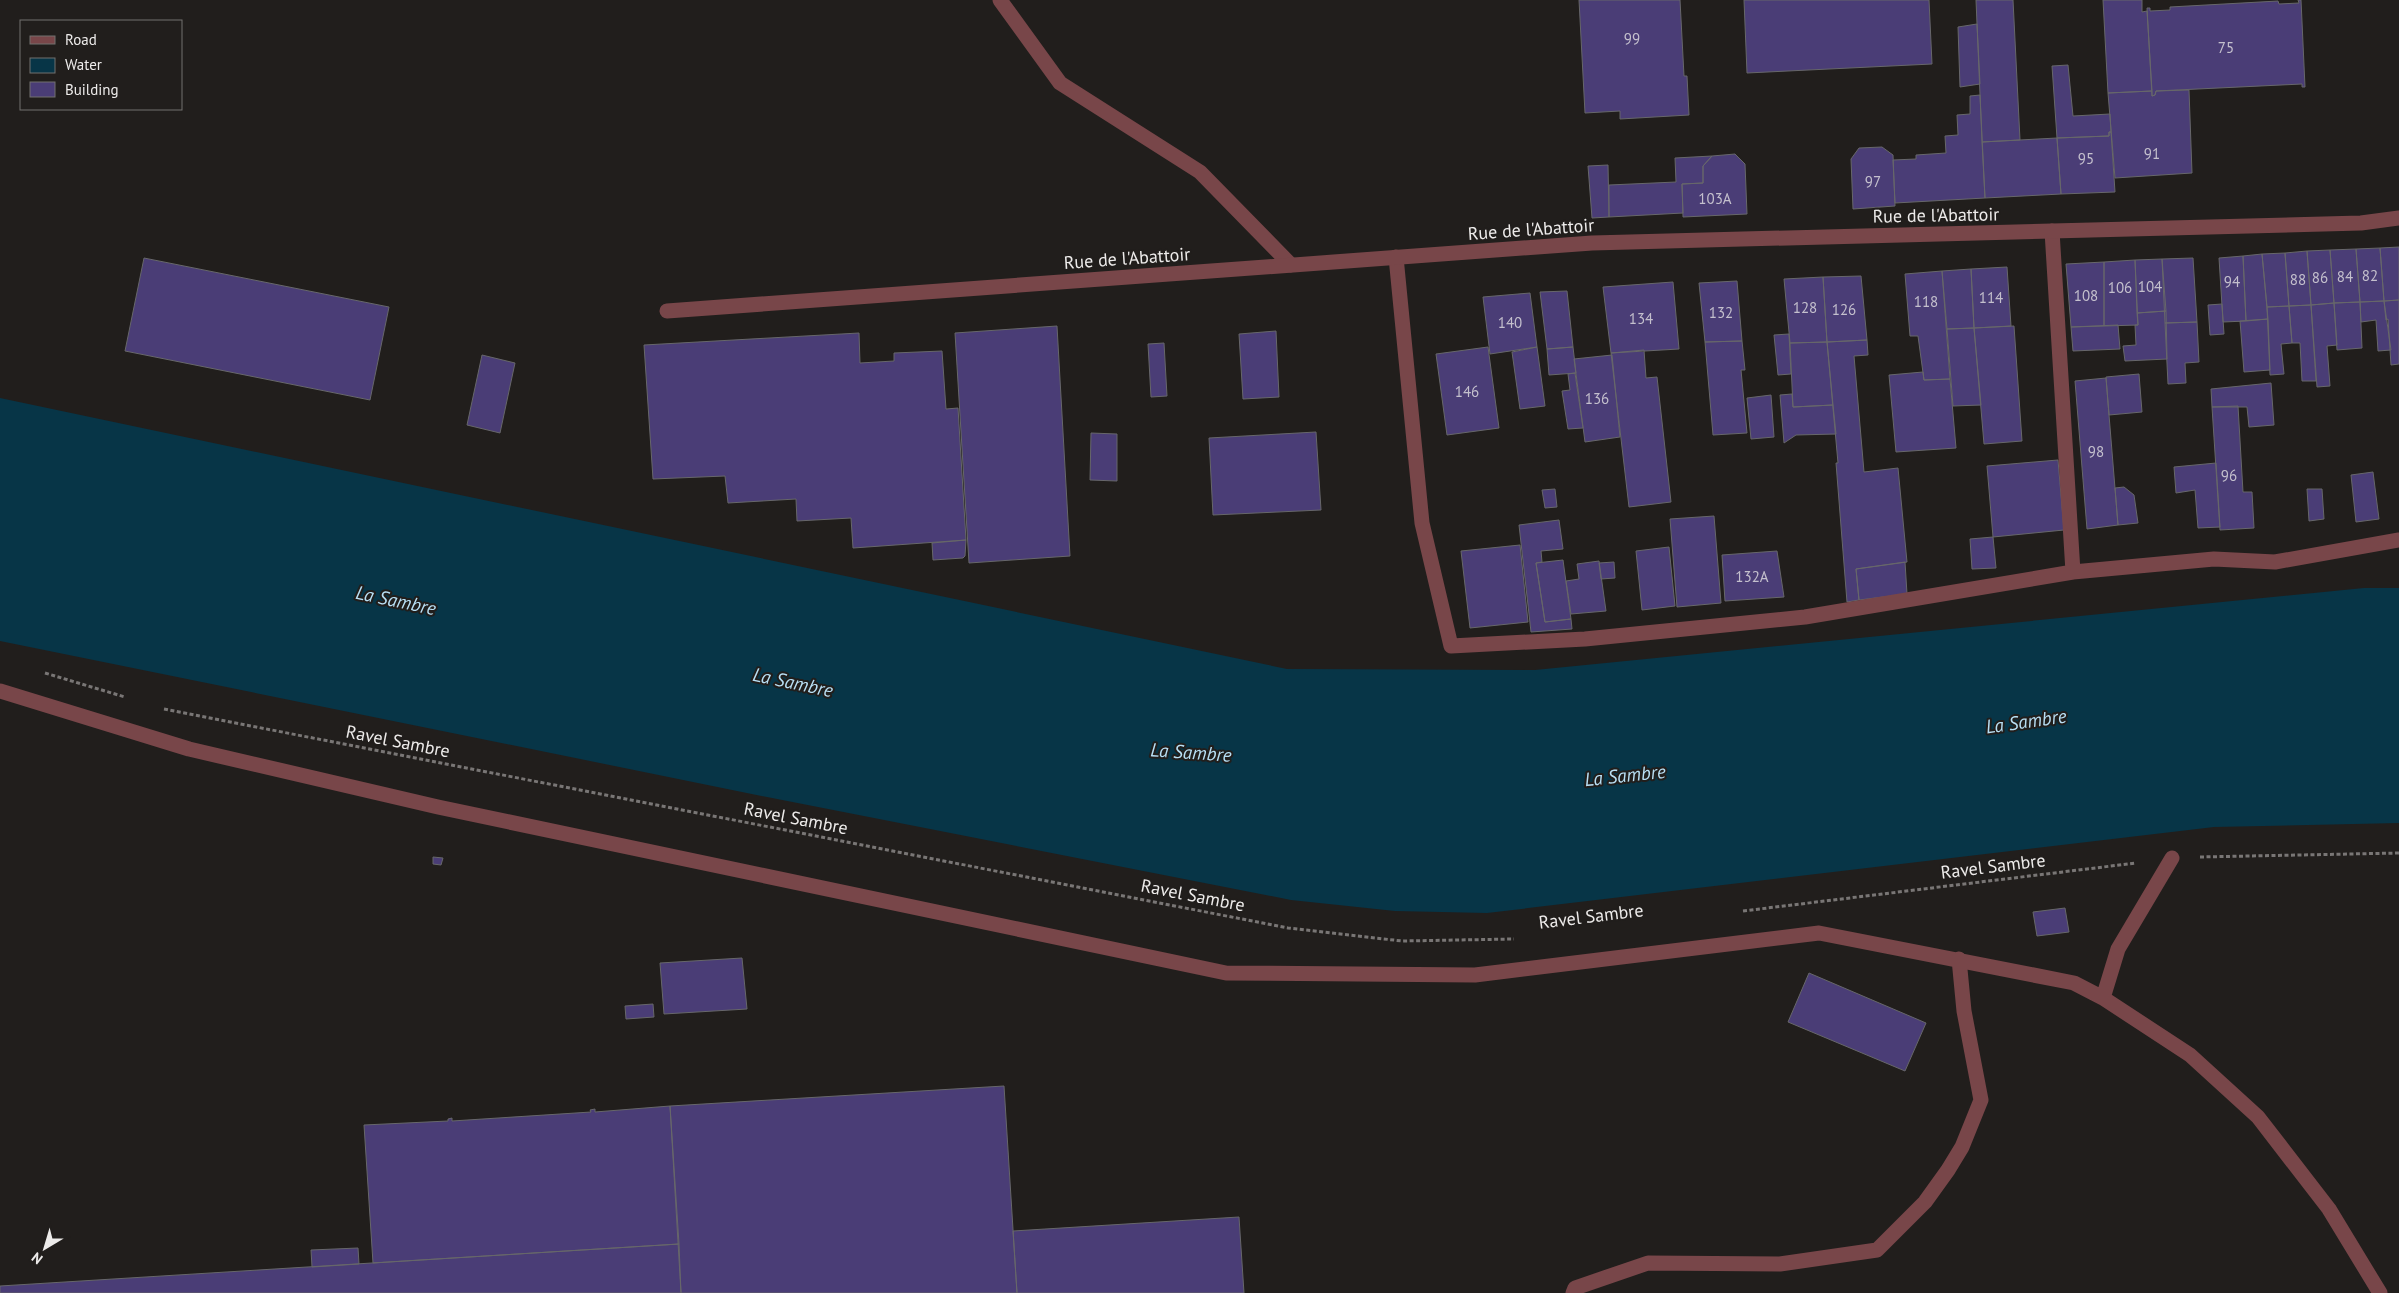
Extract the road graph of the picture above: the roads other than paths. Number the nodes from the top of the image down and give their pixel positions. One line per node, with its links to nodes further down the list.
1 (1000, 0): 5 (street)
2 (2399, 218): 3 (street, Rue de l'Abattoir)
3 (2052, 231): 4 (street, Rue de l'Abattoir); 8 (street)
4 (1396, 257): 5 (street, Rue de l'Abattoir); 8 (street)
5 (1291, 265): 6 (street, Rue de l'Abattoir)
6 (667, 311)
7 (2399, 540): 8 (street)
8 (2073, 572)
9 (0, 691): 11 (street)
10 (2172, 858): 12 (street)
11 (1959, 959): 12 (street); 13 (street)
12 (2103, 998): 14 (street)
13 (1573, 1293)
14 (2380, 1293)

